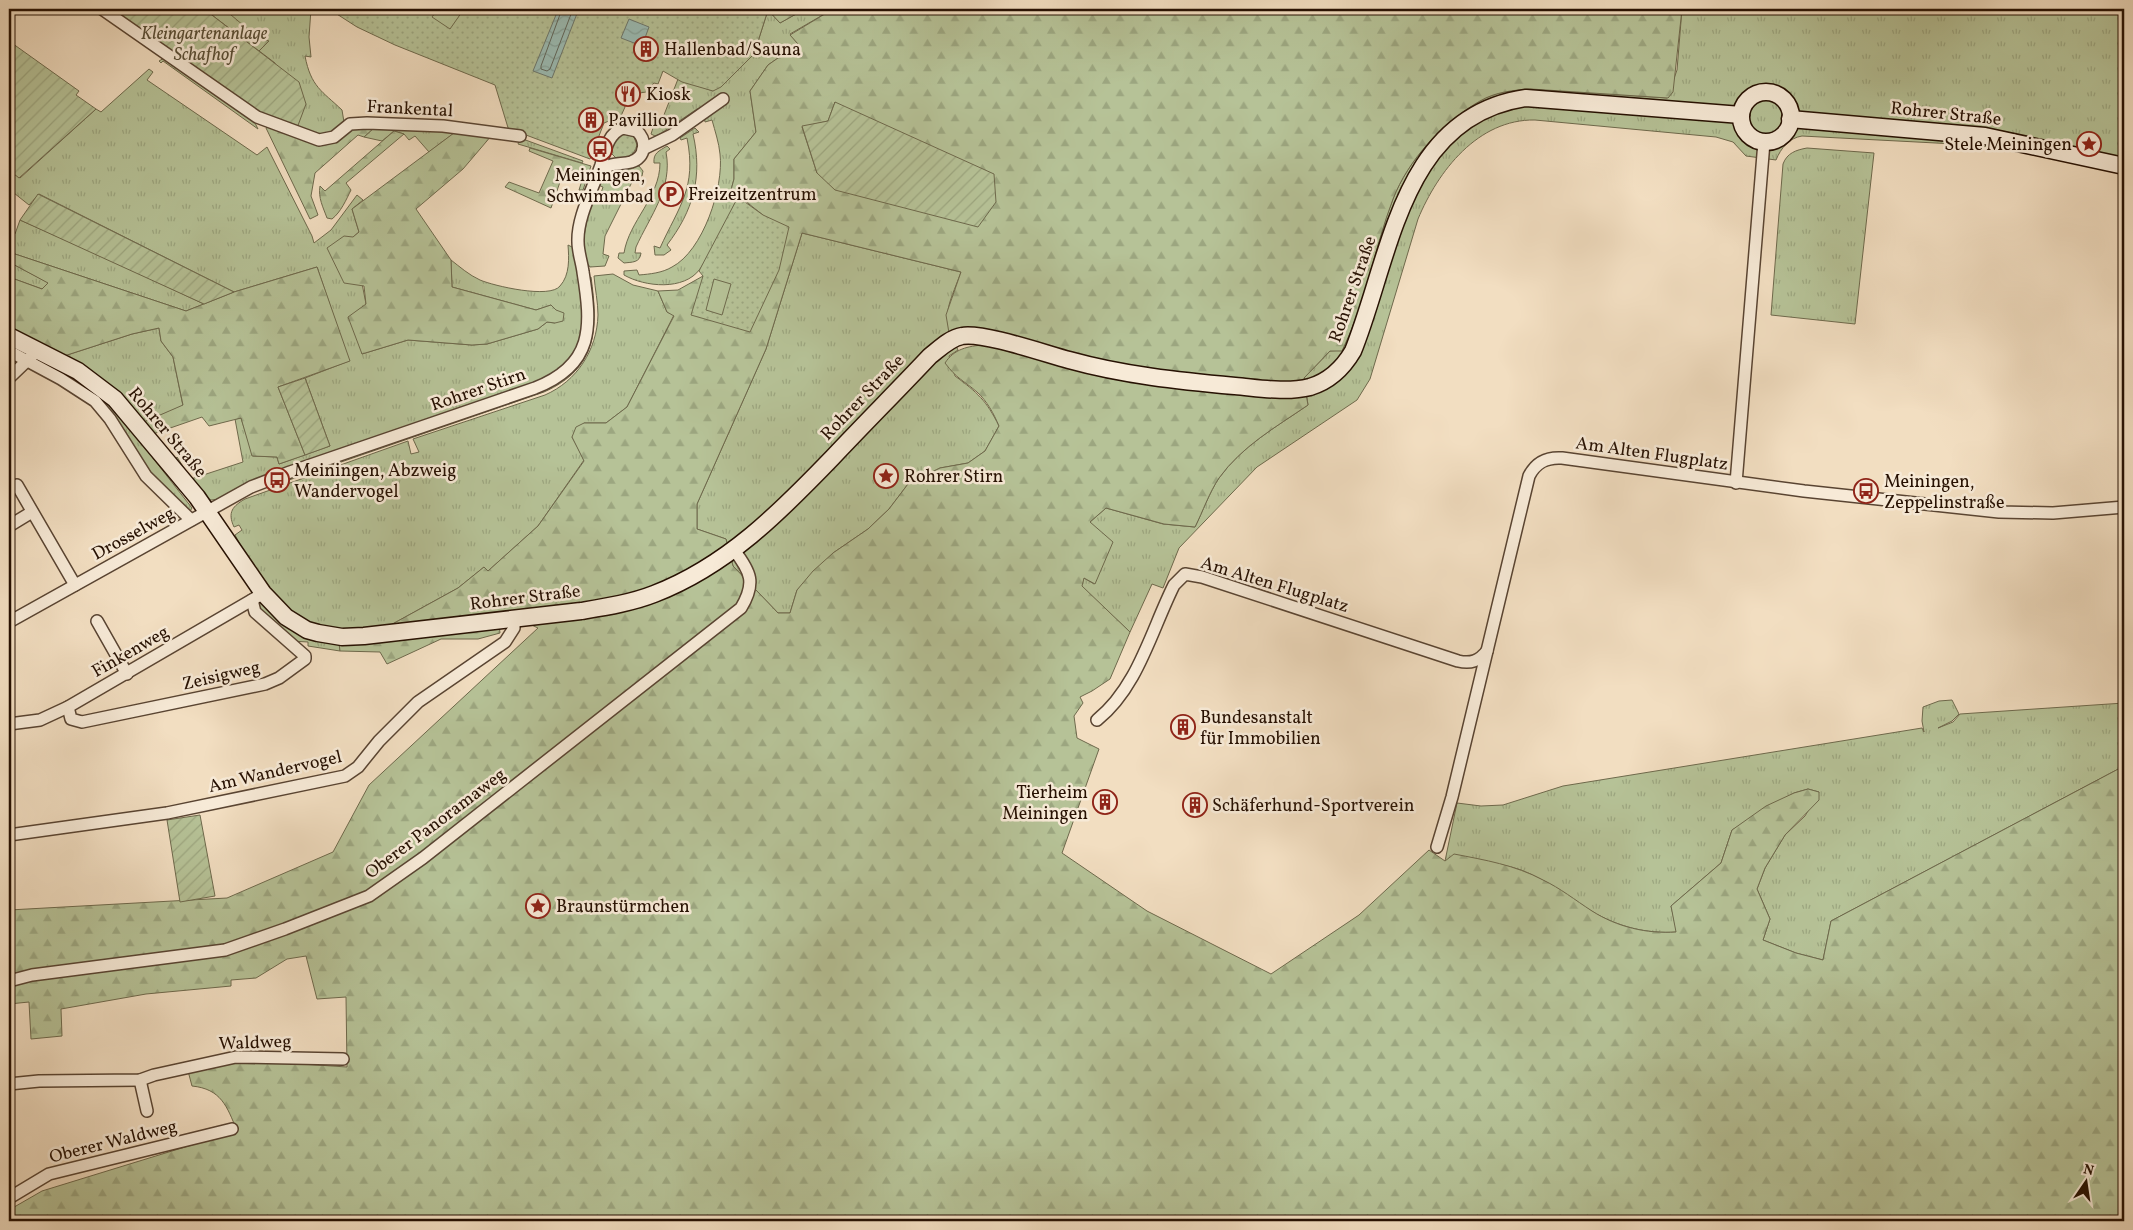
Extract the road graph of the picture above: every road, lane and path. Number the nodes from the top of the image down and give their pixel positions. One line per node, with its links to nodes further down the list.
1 (102, 9): 5 (street, Frankental)
2 (722, 99): 7 (street)
3 (1741, 115): 4 (main road); 6 (main road); 21 (main road, Rohrer Straße)
4 (1790, 118): 6 (main road); 8 (main road, Rohrer Straße)
5 (520, 136)
6 (1764, 142): 14 (street, Am Alten Flugplatz)
7 (644, 149): 9 (street); 9 (street, Rohrer Stirn)
8 (2124, 166)
9 (598, 174): 18 (street, Rohrer Stirn)
10 (9, 336): 12 (main road, Rohrer Straße)
11 (9, 351): 12 (street)
12 (33, 355): 13 (street); 18 (main road, Rohrer Straße); 19 (street, Rohrer Straße)
13 (9, 378)
14 (1736, 483): 16 (street); 27 (street, Am Alten Flugplatz)
15 (17, 485): 17 (street)
16 (2124, 507)
17 (32, 512): 20 (street); 22 (street)
18 (208, 512): 19 (street, Drosselweg); 23 (main road, Rohrer Straße)
19 (191, 520): 22 (street, Drosselweg)
20 (9, 526)
21 (734, 550): 24 (main road, Rohrer Straße); 34 (street, Oberer Panoramaweg)
22 (75, 585): 26 (street, Drosselweg)
23 (258, 597): 24 (main road, Rohrer Straße); 28 (street, Finkenweg); 29 (street, Zeisigweg)
24 (514, 618): 32 (street, Am Wandervogel)
25 (96, 621): 28 (street)
26 (9, 622)
27 (1487, 651): 30 (street, Am Alten Flugplatz); 33 (street, Am Alten Flugplatz)
28 (127, 674): 29 (street, Finkenweg)
29 (68, 707): 31 (street, Finkenweg)
30 (1097, 720)
31 (9, 724)
32 (9, 836)
33 (1438, 847)
34 (9, 981)
35 (343, 1059): 36 (street, Waldweg)
36 (140, 1080): 37 (street, Waldweg); 38 (street)
37 (9, 1084)
38 (147, 1110)
39 (232, 1130): 40 (street, Oberer Waldweg)
40 (9, 1198)

